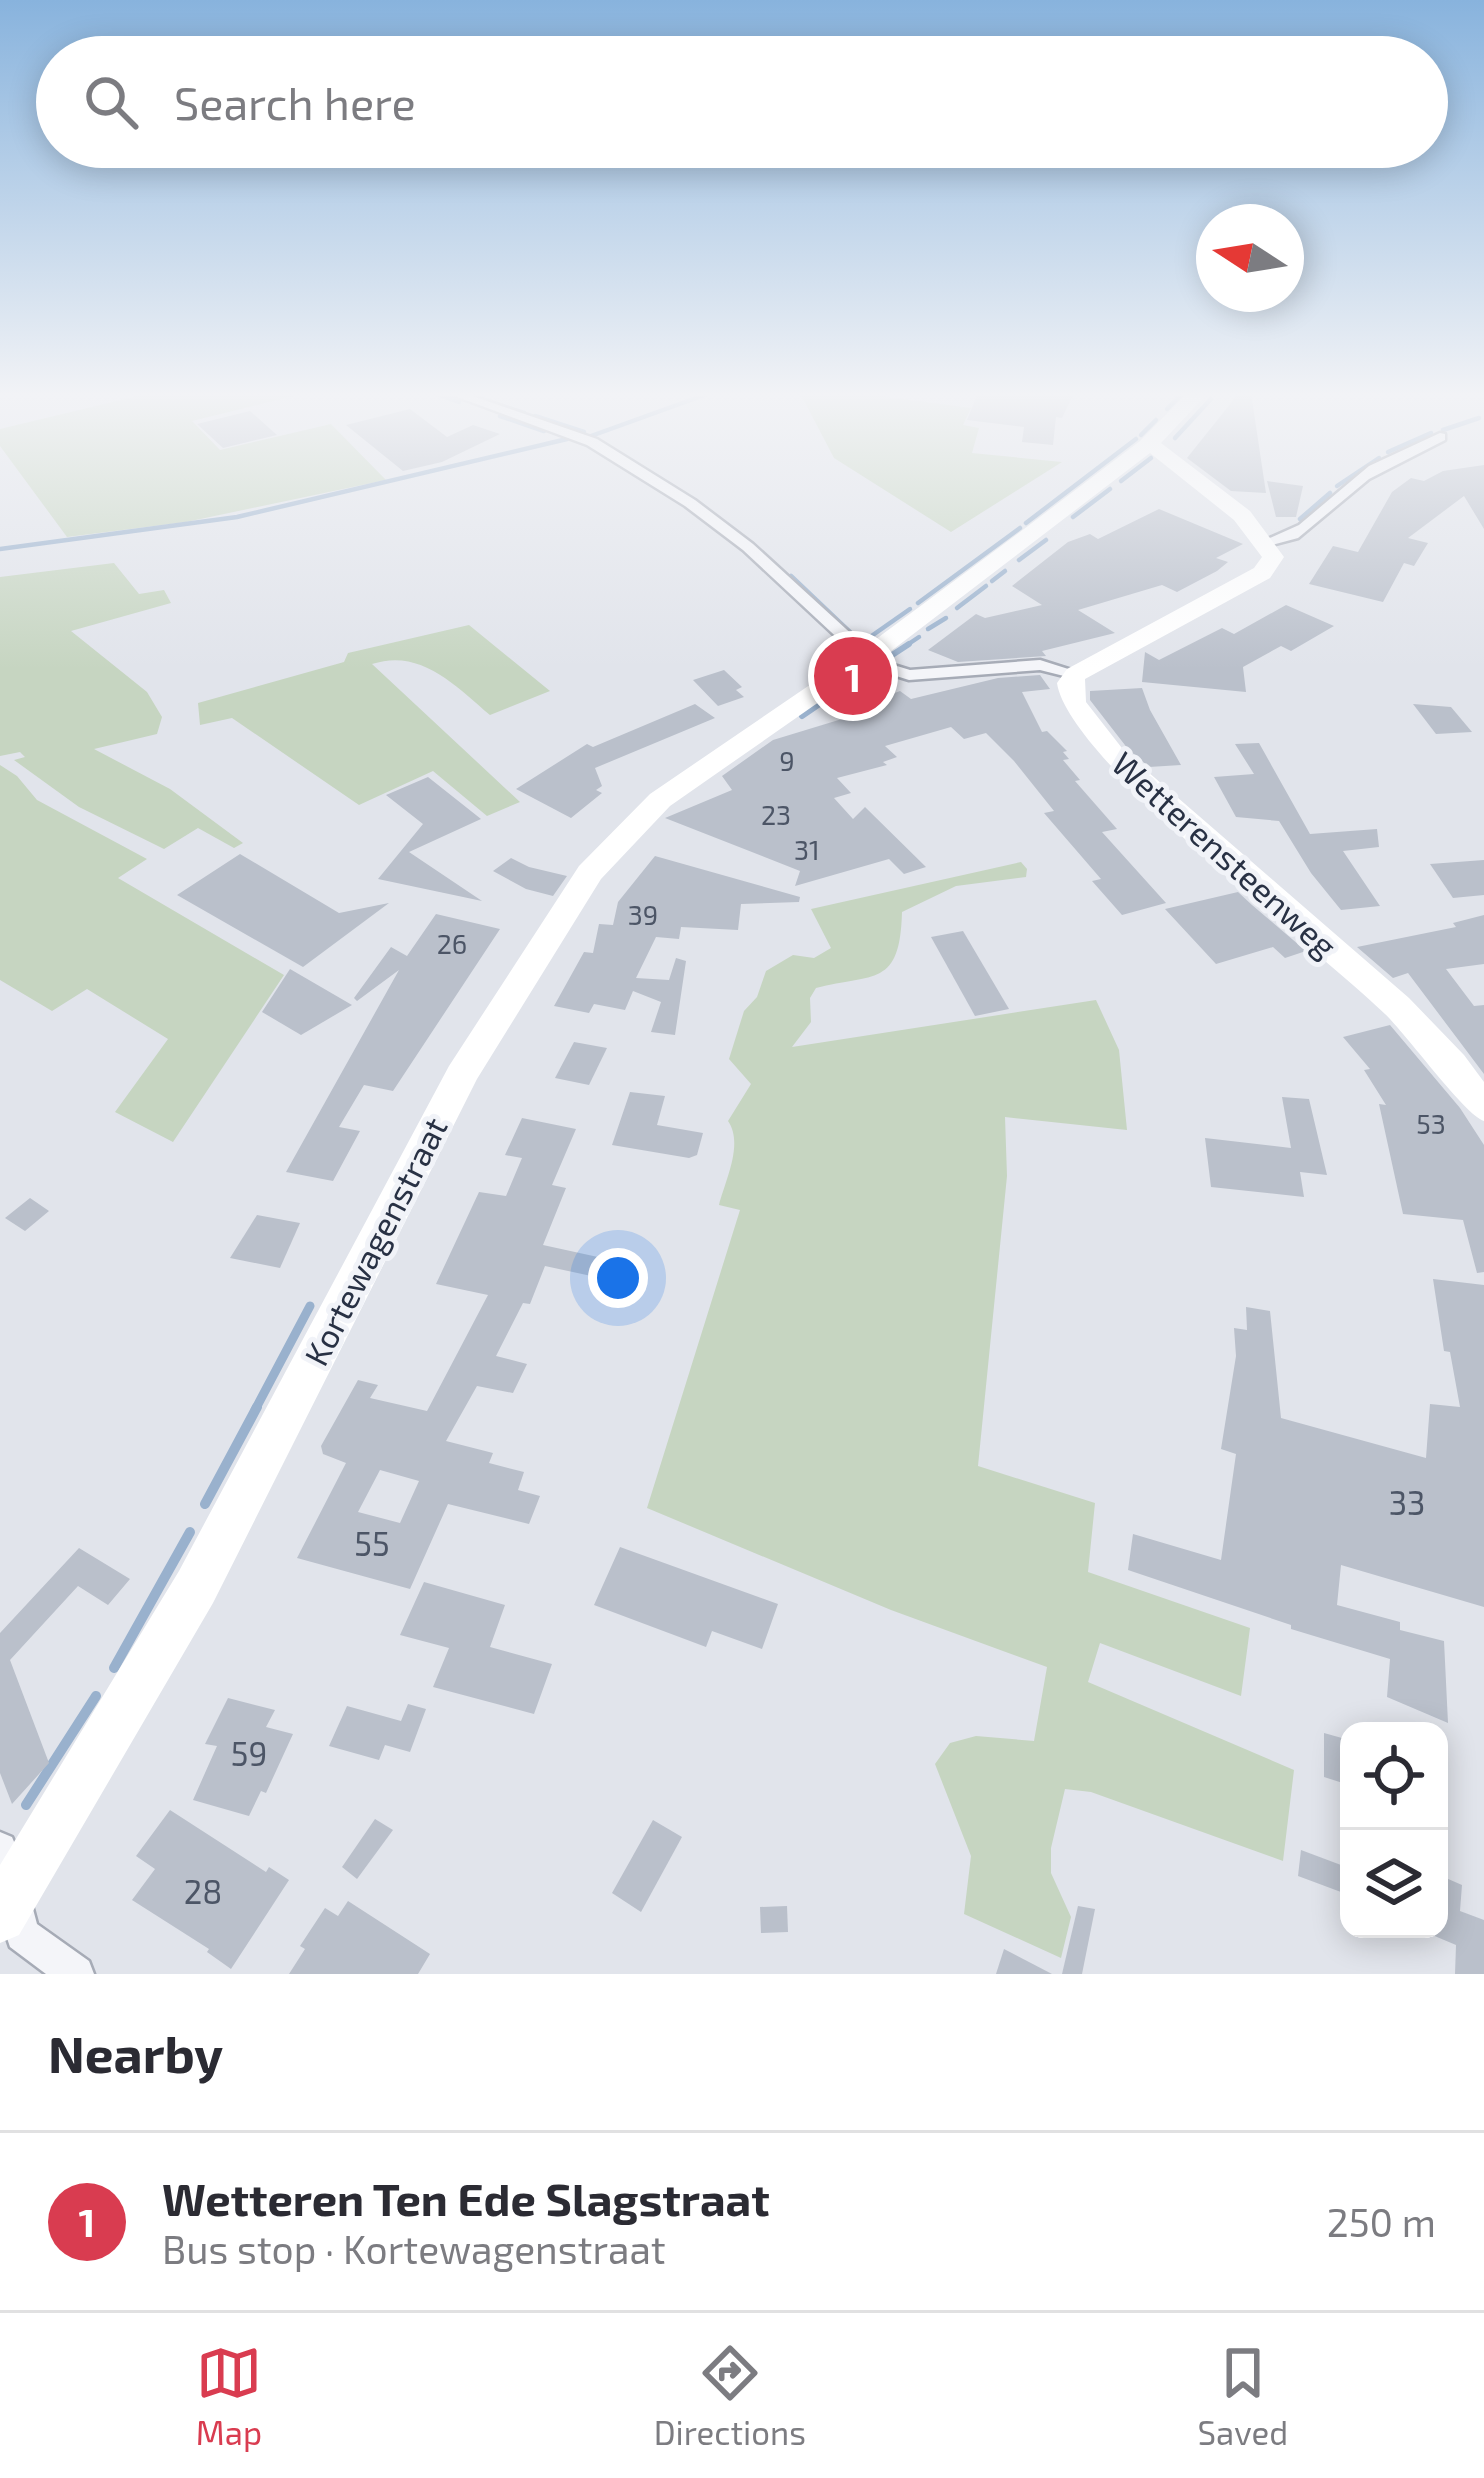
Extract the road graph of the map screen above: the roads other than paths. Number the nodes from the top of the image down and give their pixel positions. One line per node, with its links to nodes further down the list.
1 (658, 485): 6 (street)
2 (1094, 485): 6 (street, Kortewagenstraat)
3 (1202, 485): 5 (street)
4 (1352, 485): 5 (street)
5 (1268, 542): 7 (street)
6 (867, 657): 7 (street); 10 (street, Kortewagenstraat)
7 (1076, 674): 8 (street, Wetterensteenweg)
8 (1484, 1108)
9 (0, 1849): 10 (street)
10 (6, 1905): 11 (street)
11 (76, 1974)

